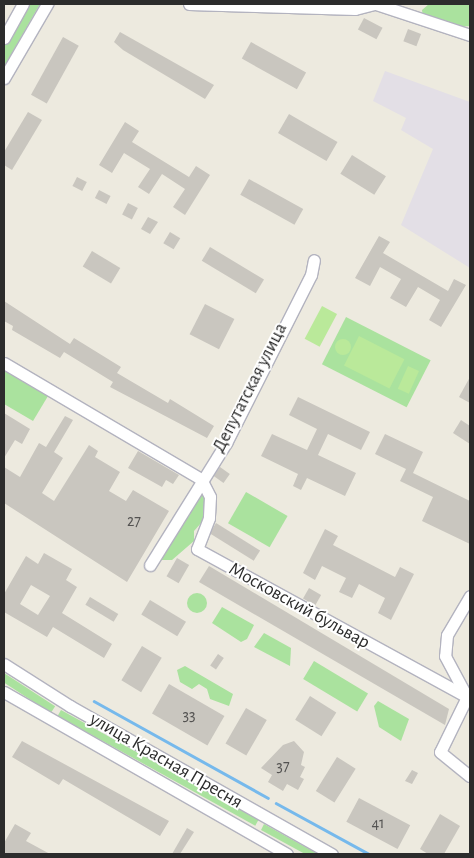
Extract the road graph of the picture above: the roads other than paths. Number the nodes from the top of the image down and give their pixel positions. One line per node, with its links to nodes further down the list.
1 (23, 4): 6 (street)
2 (47, 4): 7 (street)
3 (189, 4): 4 (street)
4 (375, 4): 5 (street)
5 (470, 35)
6 (4, 38)
7 (4, 78)
8 (314, 260): 10 (street, Депутатская улица)
9 (4, 363): 10 (street)
10 (201, 479): 11 (street, Депутатская улица); 15 (street, Московский бульвар)
11 (150, 565)
12 (470, 596): 15 (street)
13 (4, 664): 18 (street, улица Красная Пресня)
14 (4, 692): 17 (street, улица Красная Пресня)
15 (467, 697): 16 (street)
16 (470, 776)
17 (287, 854)
18 (332, 854)

